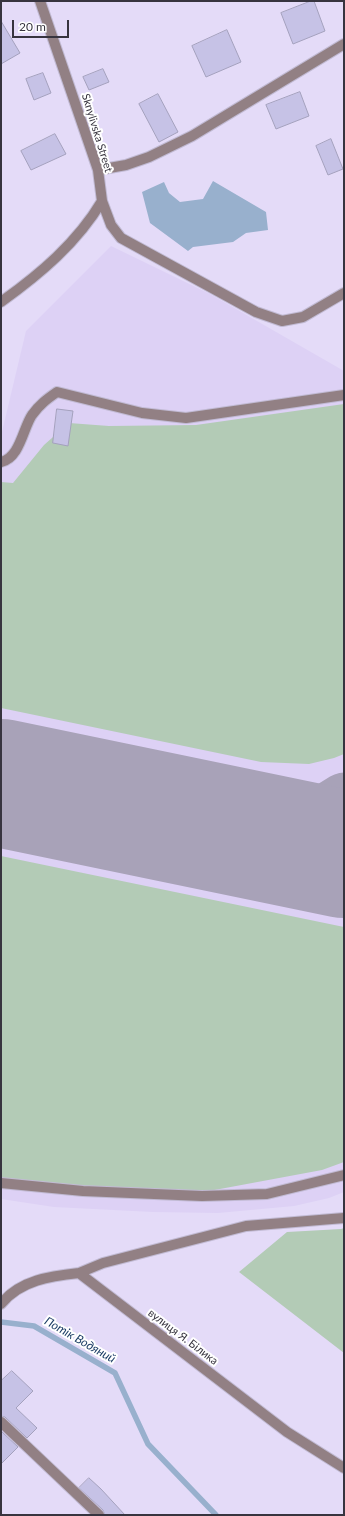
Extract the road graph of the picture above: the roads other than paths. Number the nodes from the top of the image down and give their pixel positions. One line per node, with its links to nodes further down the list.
1 (40, 1): 3 (street, Sknylivska Street)
2 (344, 44): 3 (street)
3 (98, 170): 4 (street, Sknylivska Street)
4 (102, 201): 5 (street, Sknylivska Street); 6 (street)
5 (344, 293)
6 (1, 302)
7 (344, 395): 8 (street)
8 (1, 462)
9 (344, 1175): 10 (street)
10 (1, 1183)
11 (344, 1218): 12 (street)
12 (79, 1273): 13 (street); 15 (street, вулиця Я. Білика)
13 (1, 1304)
14 (1, 1422): 16 (street)
15 (344, 1468)
16 (99, 1515)

